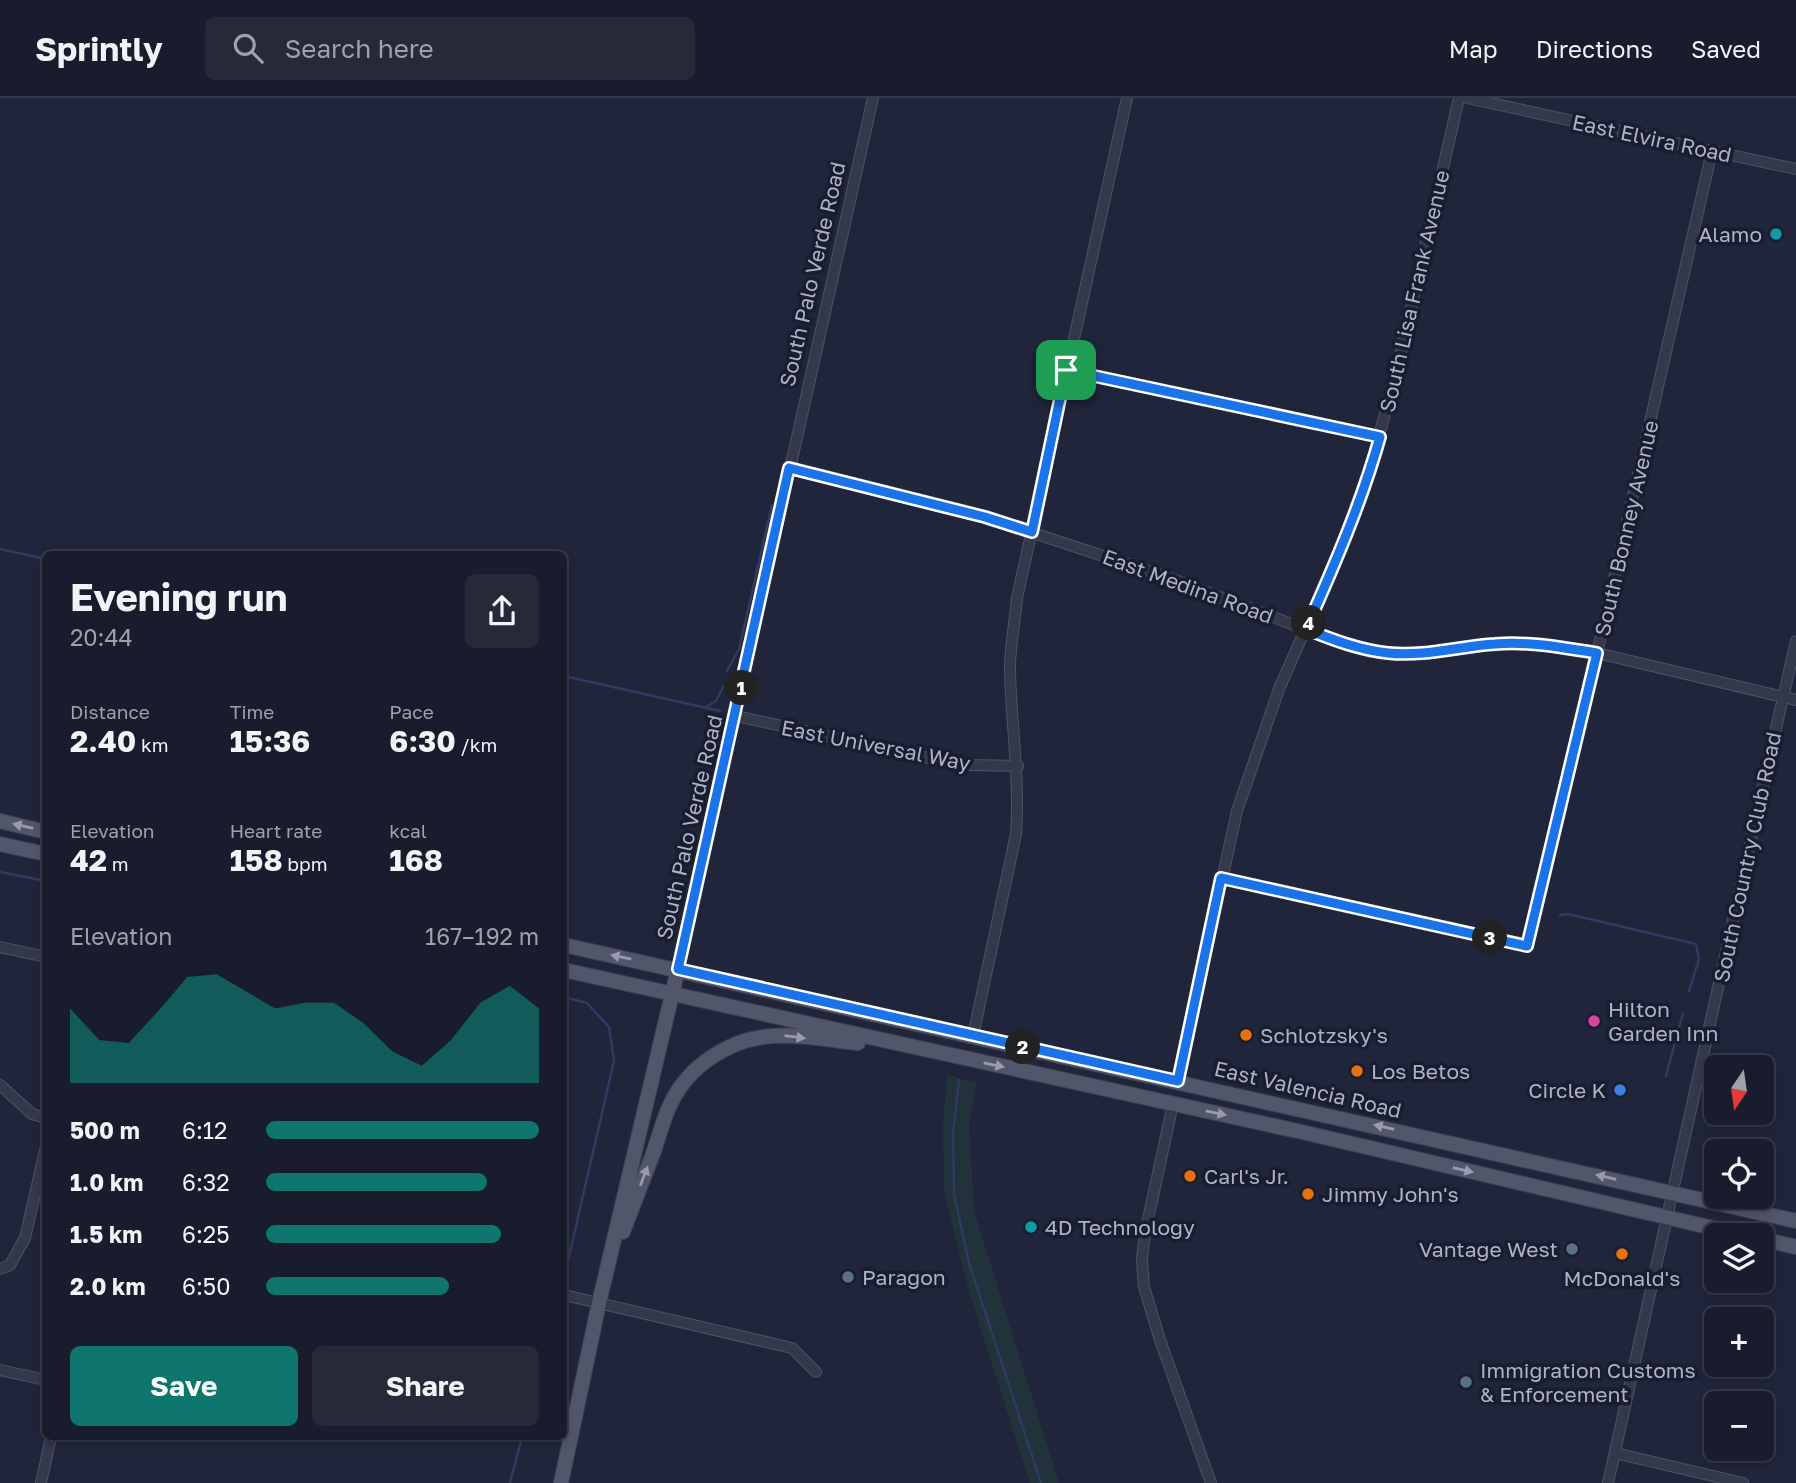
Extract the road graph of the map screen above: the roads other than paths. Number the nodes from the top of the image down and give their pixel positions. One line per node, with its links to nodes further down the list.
1 (873, 98): 9 (street, South Palo Verde Road)
2 (1127, 98): 7 (street)
3 (1459, 98): 8 (street, South Lisa Frank Avenue)
4 (1467, 98): 5 (street, East Elvira Road)
5 (1712, 151): 6 (street, East Elvira Road); 13 (street, South Bonney Avenue)
6 (1796, 169)
7 (1066, 370): 8 (street); 10 (street)
8 (1380, 437): 11 (street, South Lisa Frank Avenue)
9 (789, 468): 10 (street, East Medina Road); 16 (street, South Palo Verde Road)
10 (1032, 532): 11 (street, East Medina Road); 17 (street)
11 (1306, 629): 13 (street, East Medina Road); 22 (street, South Lisa Frank Avenue)
12 (1796, 641): 14 (street, South Country Club Road)
13 (1597, 653): 14 (street, East Medina Road); 22 (street, South Bonney Avenue)
14 (1783, 697): 15 (street, East Medina Road); 36 (street, South Country Club Road)
15 (1796, 700)
16 (736, 716): 17 (street, East Universal Way); 26 (street, South Palo Verde Road)
17 (1018, 765): 29 (street)
18 (0, 821): 19 (main road, one-way to 18)
19 (42, 831)
20 (0, 844): 21 (main road)
21 (42, 853)
22 (1221, 878): 31 (street, South Lisa Frank Avenue)
23 (567, 946): 26 (main road, East Valencia Road, one-way to 23)
24 (0, 947): 25 (street)
25 (42, 956)
26 (678, 969): 28 (main road, South Palo Verde Road); 29 (main road, East Valencia Road)
27 (567, 971): 28 (main road, East Valencia Road)
28 (671, 994): 30 (main road, East Valencia Road); 43 (main road, South Palo Verde Road)
29 (972, 1036): 31 (main road, East Valencia Road)
30 (927, 1050): 33 (main road, East Valencia Road, one-way to 33); 43 (main road, one-way to 30)
31 (1178, 1081): 33 (main road); 36 (main road, East Valencia Road, one-way to 31)
32 (0, 1085): 34 (street)
33 (1173, 1104): 37 (main road, East Valencia Road, one-way to 37); 53 (street)
34 (42, 1117)
35 (42, 1164): 42 (street)
36 (1673, 1192): 37 (street, South Country Club Road); 38 (main road, East Valencia Road)
37 (1667, 1217): 39 (main road, East Valencia Road); 50 (street, South Country Club Road)
38 (1796, 1221)
39 (1704, 1226)
40 (1774, 1242): 41 (main road)
41 (1796, 1247)
42 (0, 1269)
43 (603, 1286): 45 (main road, South Palo Verde Road)
44 (567, 1296): 45 (street)
45 (599, 1303): 47 (street); 52 (main road, South Palo Verde Road)
46 (0, 1370): 48 (street)
47 (816, 1372)
48 (42, 1379)
49 (50, 1440): 51 (street)
50 (1615, 1453): 54 (street, South Country Club Road); 55 (street)
51 (41, 1483)
52 (561, 1483)
53 (1211, 1483)
54 (1608, 1483)
55 (1743, 1483)

